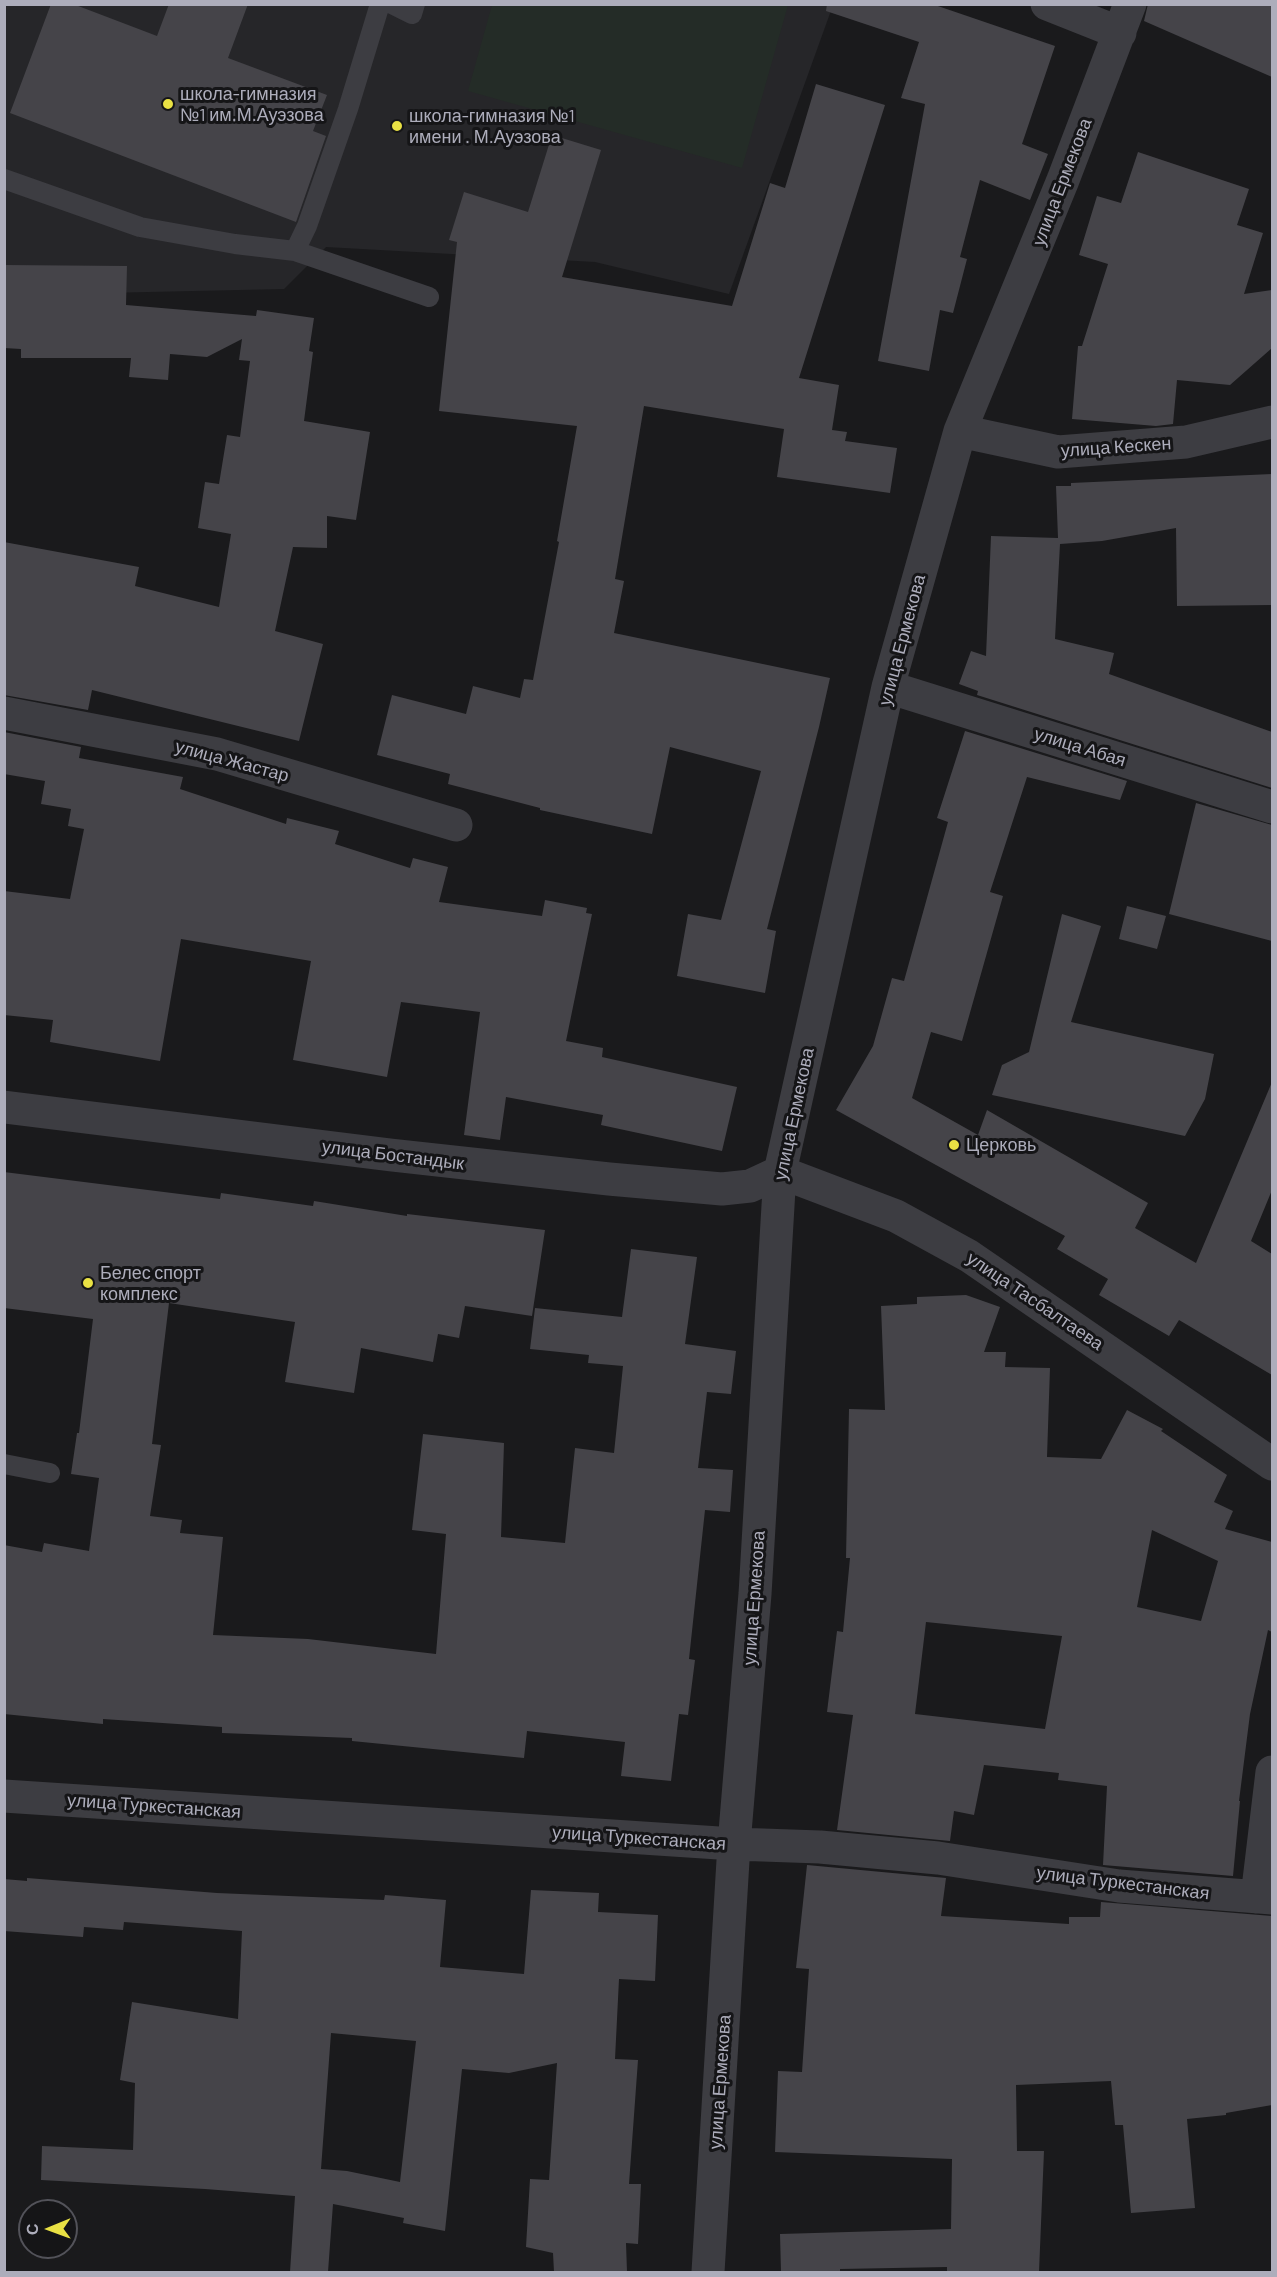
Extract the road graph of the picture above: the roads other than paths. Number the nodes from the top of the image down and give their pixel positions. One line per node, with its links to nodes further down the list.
1 (380, 4): 7 (lane)
2 (392, 4): 3 (lane)
3 (415, 4)
4 (1047, 4): 5 (street)
5 (1125, 19): 10 (street, улица Ермекова)
6 (4, 179): 7 (lane)
7 (295, 251): 8 (lane)
8 (429, 297)
9 (1272, 422): 10 (street, улица Кескен)
10 (960, 431): 11 (street, улица Ермекова)
11 (888, 687): 13 (street, улица Абая); 16 (street, улица Ермекова)
12 (4, 713): 14 (street, улица Жастар)
13 (1272, 807)
14 (456, 825)
15 (4, 1107): 16 (street, улица Бостандык)
16 (780, 1172): 18 (street, улица Тасбалтаева); 22 (street, улица Ермекова)
17 (4, 1464): 19 (lane)
18 (1272, 1464)
19 (50, 1473)
20 (1272, 1772): 23 (street)
21 (4, 1796): 22 (street, улица Туркестанская)
22 (734, 1844): 23 (street, улица Туркестанская); 24 (street, улица Ермекова)
23 (1265, 1897)
24 (708, 2272)

